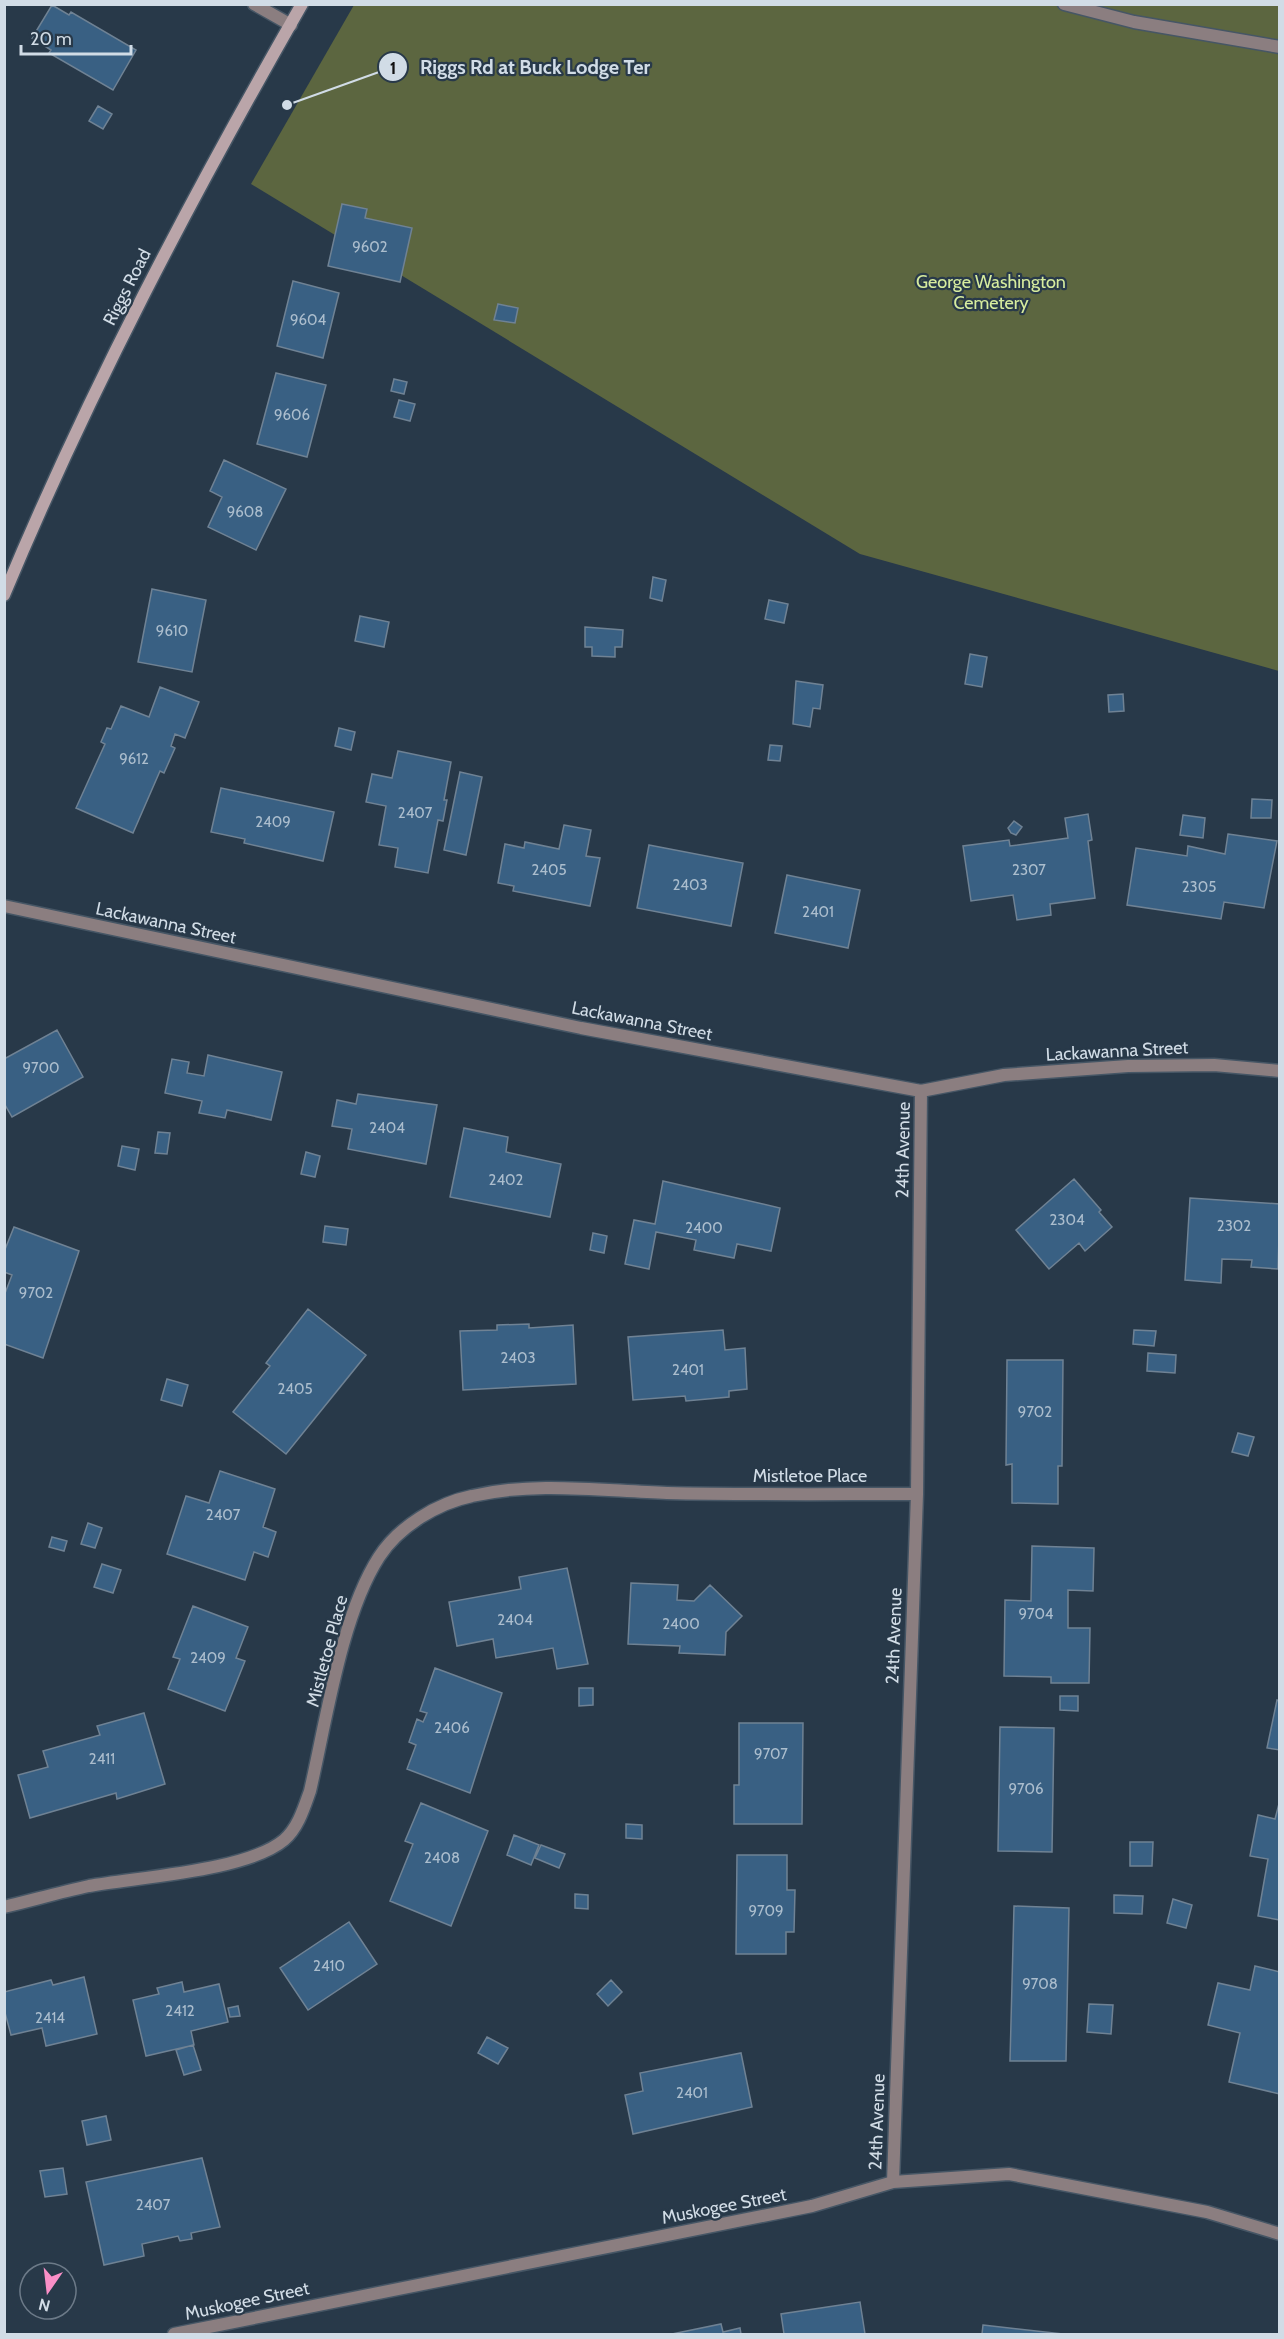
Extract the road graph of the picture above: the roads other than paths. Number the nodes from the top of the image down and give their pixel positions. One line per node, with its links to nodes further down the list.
1 (254, 4): 4 (street)
2 (302, 4): 4 (main road, Riggs Road)
3 (1064, 4): 5 (street)
4 (291, 25): 6 (main road, Riggs Road)
5 (1280, 48)
6 (4, 595)
7 (4, 906): 9 (street, Lackawanna Street)
8 (1280, 1071): 9 (street, Lackawanna Street)
9 (921, 1091): 10 (street, 24th Avenue)
10 (917, 1494): 11 (street, Mistletoe Place); 12 (street, 24th Avenue)
11 (4, 1907)
12 (893, 2182): 13 (street, Muskogee Street); 14 (street, Muskogee Street)
13 (1280, 2234)
14 (174, 2334)

